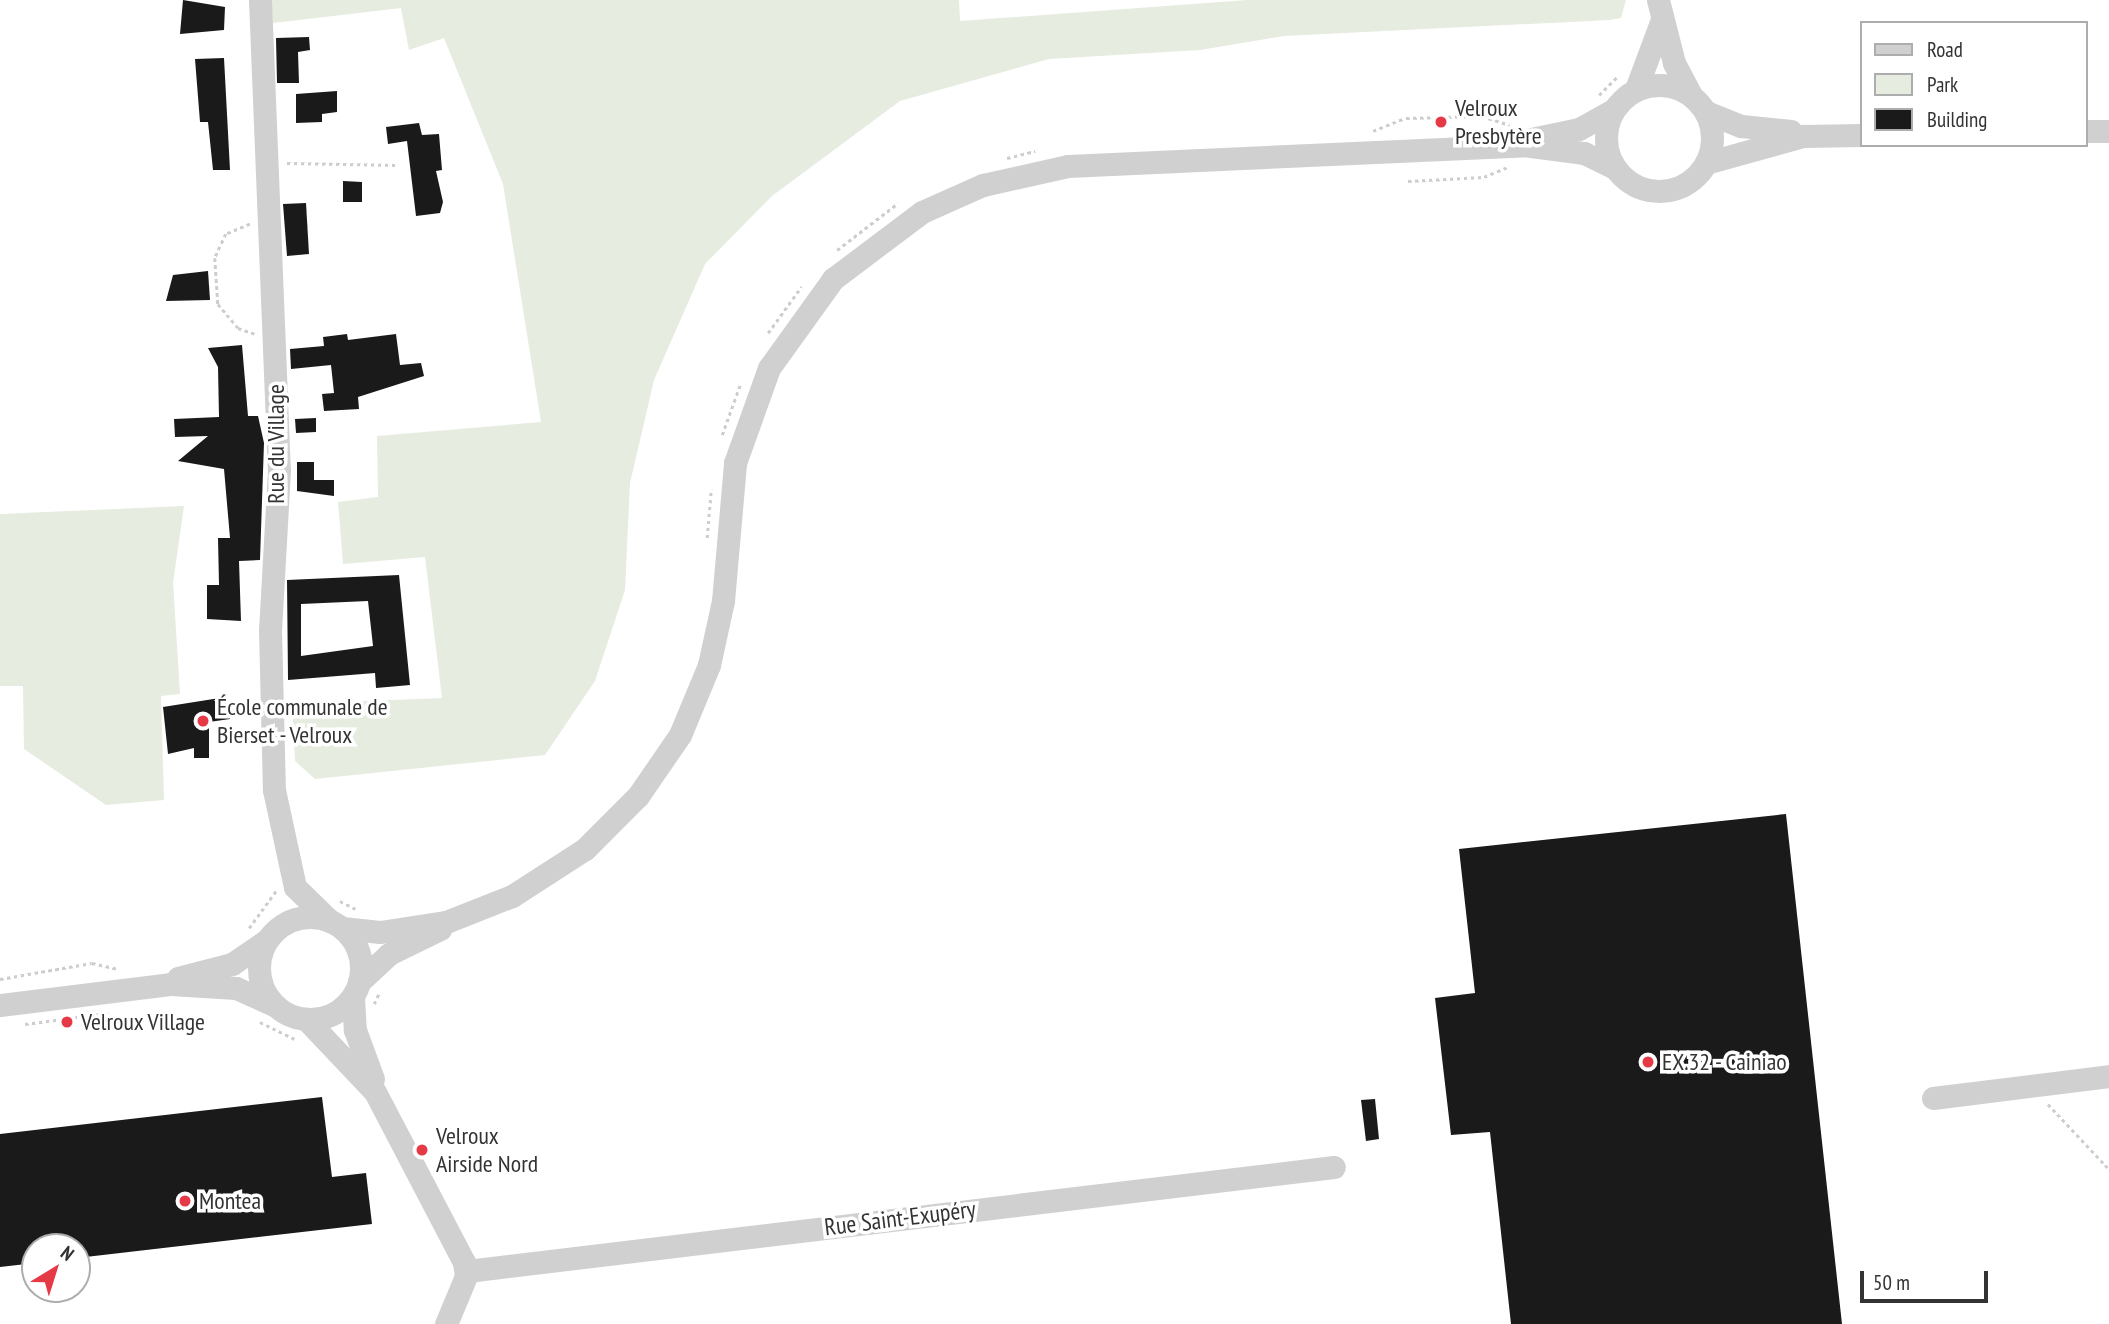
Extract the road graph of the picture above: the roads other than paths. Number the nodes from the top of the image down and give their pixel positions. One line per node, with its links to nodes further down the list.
1 (260, 0): 14 (street, Rue du Village)
2 (1660, 11): 3 (street); 4 (street)
3 (1631, 80): 4 (street); 5 (street)
4 (1690, 94): 6 (street)
5 (1603, 106): 11 (street); 13 (street)
6 (1706, 113): 10 (street); 12 (street)
7 (2088, 131): 8 (street)
8 (2109, 131)
9 (1860, 135): 10 (street)
10 (1803, 136): 12 (street)
11 (1520, 145): 13 (street); 15 (street)
12 (1706, 163): 13 (street)
13 (1615, 168)
14 (287, 885): 16 (street); 17 (street)
15 (446, 922): 16 (street); 19 (street)
16 (336, 924): 17 (street); 19 (street)
17 (270, 935): 18 (street); 21 (street)
18 (170, 984): 20 (street); 21 (street)
19 (356, 989): 22 (street); 24 (street)
20 (0, 1005)
21 (276, 1006): 22 (street)
22 (306, 1029): 24 (street)
23 (2109, 1076): 25 (street)
24 (375, 1092): 27 (street)
25 (1933, 1098)
26 (1334, 1167): 27 (street, Rue Saint-Exupéry)
27 (467, 1271): 28 (street)
28 (446, 1324)

